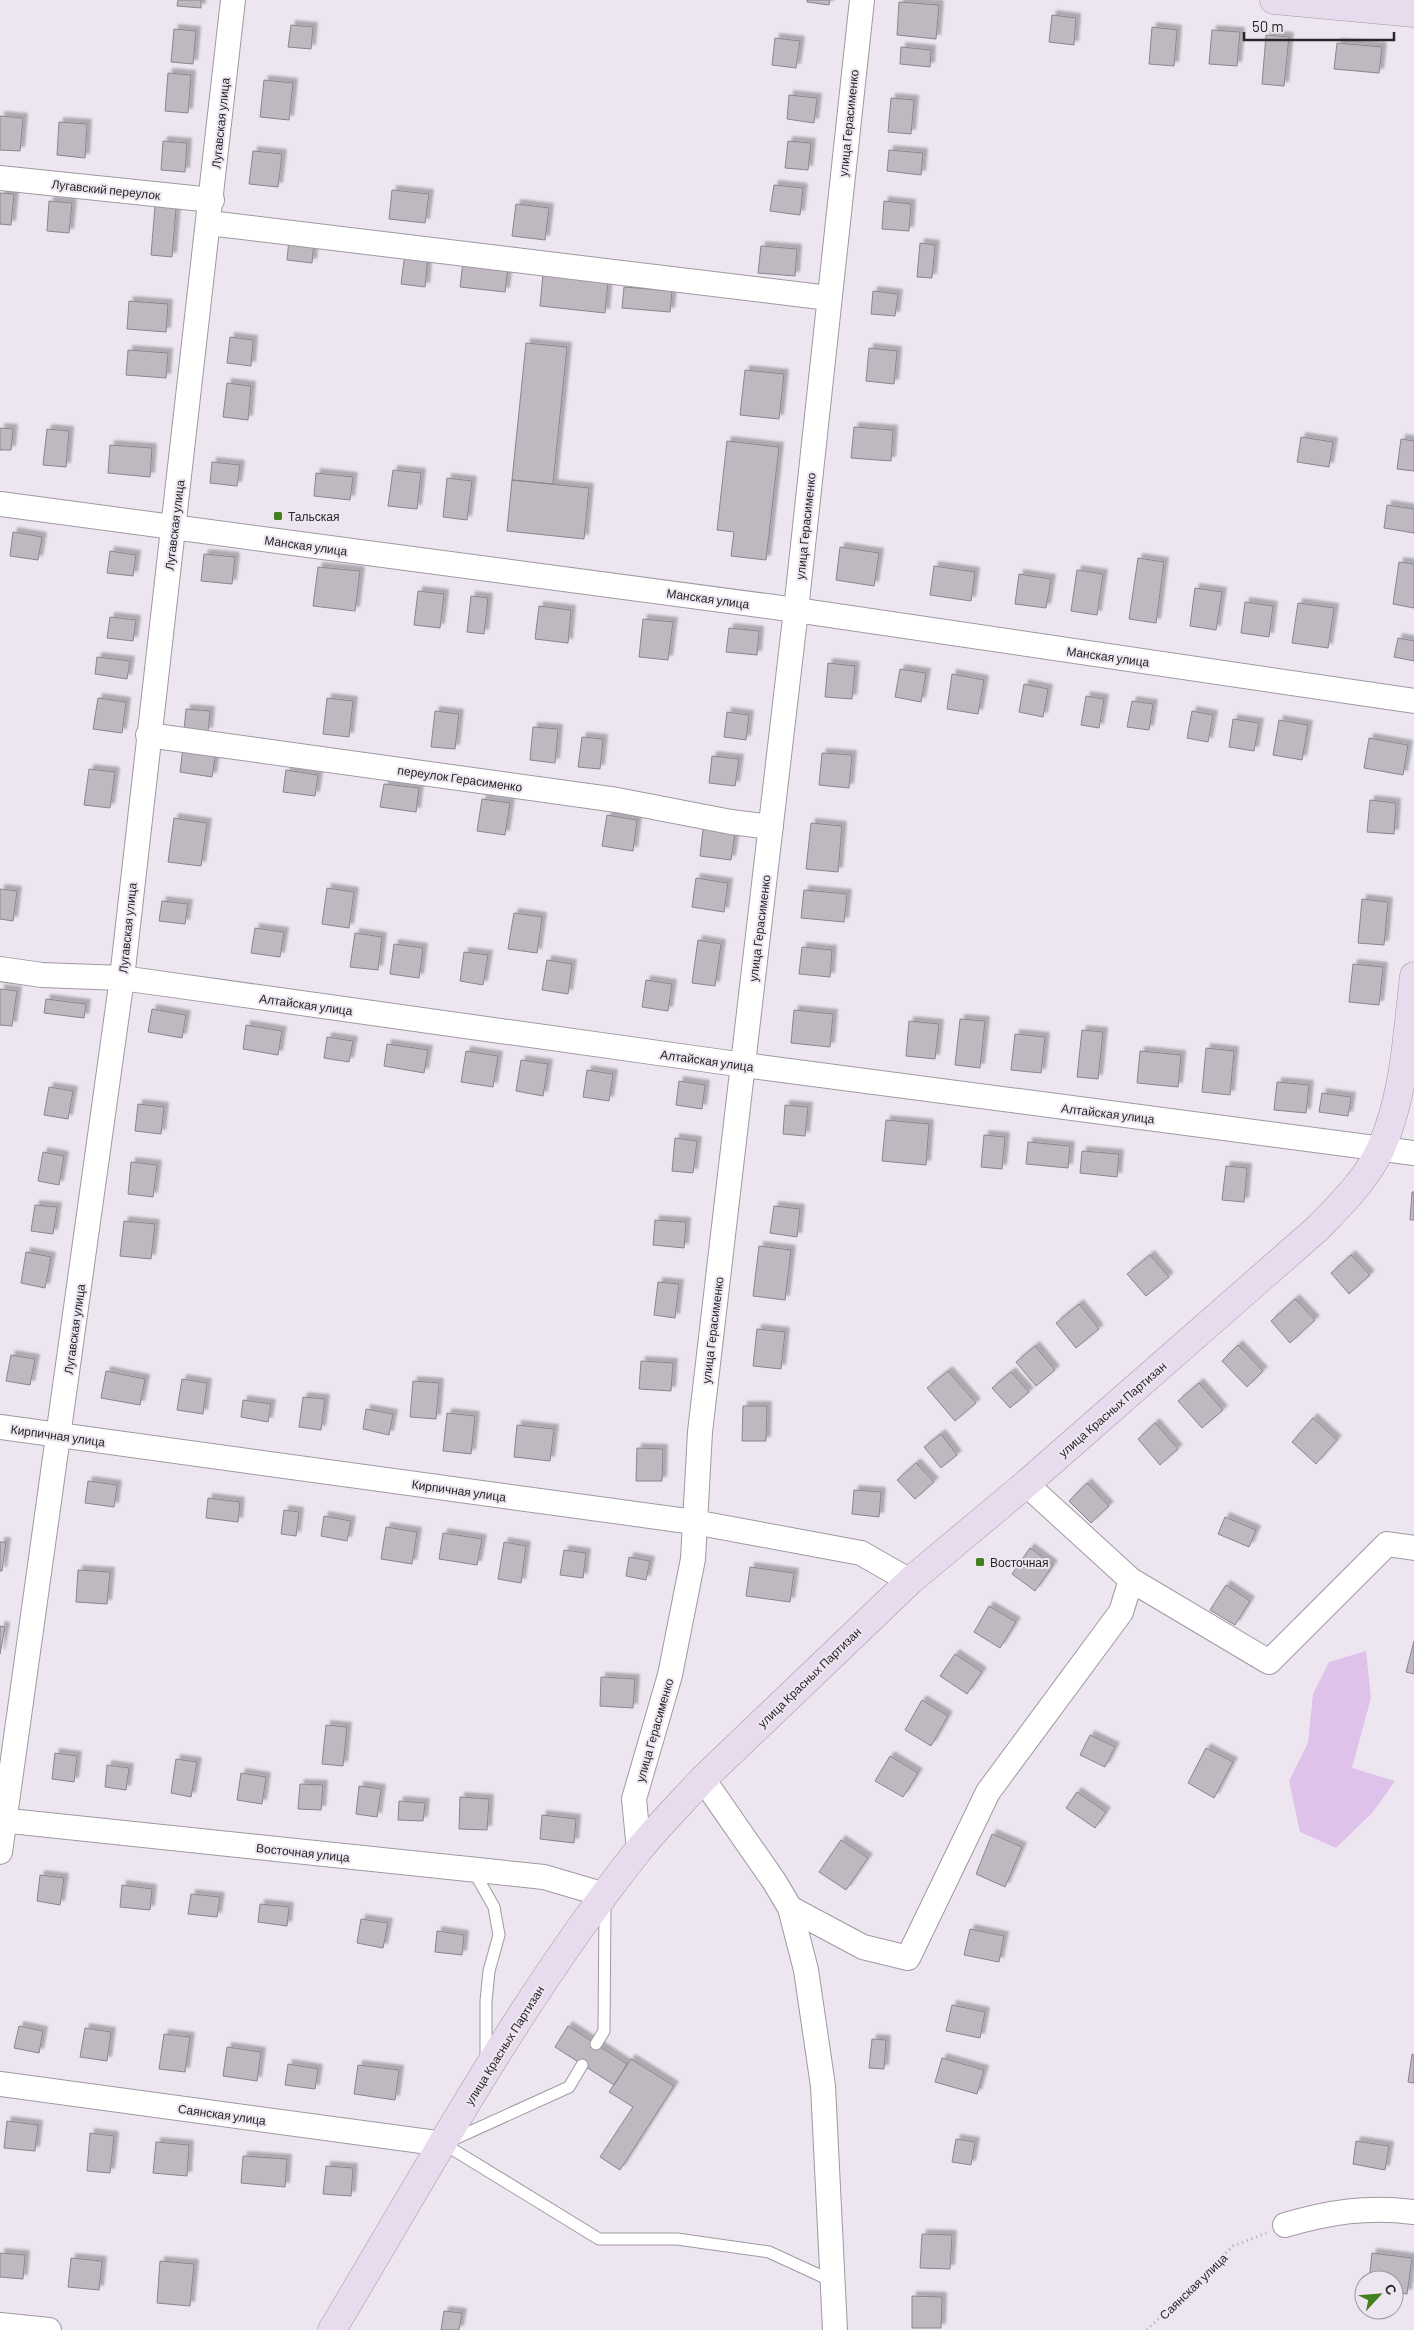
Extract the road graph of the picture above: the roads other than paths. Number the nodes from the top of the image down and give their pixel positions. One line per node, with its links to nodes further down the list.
1 (233, 0): 6 (street, Лугавская улица)
2 (862, 0): 8 (street, улица Герасименко)
3 (1274, 0): 4 (main road)
4 (1414, 14)
5 (0, 178): 6 (street, Лугавский переулок)
6 (212, 200): 7 (street, Лугавская улица)
7 (209, 223): 8 (street); 10 (street, Лугавская улица)
8 (829, 298): 11 (street, улица Герасименко)
9 (0, 504): 10 (street, Манская улица)
10 (174, 528): 11 (street, Манская улица); 13 (street, Лугавская улица)
11 (796, 610): 12 (street, Манская улица); 14 (street, улица Герасименко)
12 (1414, 701)
13 (148, 735): 14 (street, переулок Герасименко); 17 (street, Лугавская улица)
14 (771, 827): 18 (street, улица Герасименко)
15 (0, 969): 17 (street, Алтайская улица)
16 (1414, 976): 19 (main road, улица Красных Партизан)
17 (122, 978): 18 (street, Алтайская улица); 22 (street, Лугавская улица)
18 (744, 1065): 19 (street, Алтайская улица); 24 (street, улица Герасименко)
19 (1381, 1148): 20 (street, Алтайская улица); 23 (main road, улица Красных Партизан)
20 (1414, 1153)
21 (0, 1427): 22 (street, Кирпичная улица)
22 (59, 1435): 24 (street, Кирпичная улица); 29 (street, Лугавская улица)
23 (1026, 1484): 26 (street); 27 (main road, улица Красных Партизан)
24 (694, 1522): 27 (street, Кирпичная улица); 30 (street, улица Герасименко)
25 (1414, 1548): 26 (street)
26 (1131, 1580): 34 (street)
27 (910, 1582): 28 (main road, улица Красных Партизан)
28 (703, 1779): 30 (main road, улица Красных Партизан); 34 (street)
29 (2, 1820): 31 (street, Лугавская улица); 32 (street, Восточная улица)
30 (639, 1850): 33 (main road, улица Красных Партизан)
31 (0, 1852)
32 (473, 1870): 33 (street, Восточная улица); 37 (lane)
33 (605, 1894): 35 (lane); 37 (main road, улица Красных Партизан)
34 (790, 1908): 42 (street)
35 (596, 2044)
36 (582, 2065): 39 (lane)
37 (486, 2072): 39 (main road, улица Красных Партизан)
38 (0, 2084): 39 (street, Саянская улица)
39 (444, 2144): 42 (lane); 45 (main road, улица Красных Партизан)
40 (1414, 2212): 41 (street)
41 (1285, 2225)
42 (832, 2281): 46 (street)
43 (0, 2325): 44 (street)
44 (49, 2330)
45 (332, 2330)
46 (835, 2330)

